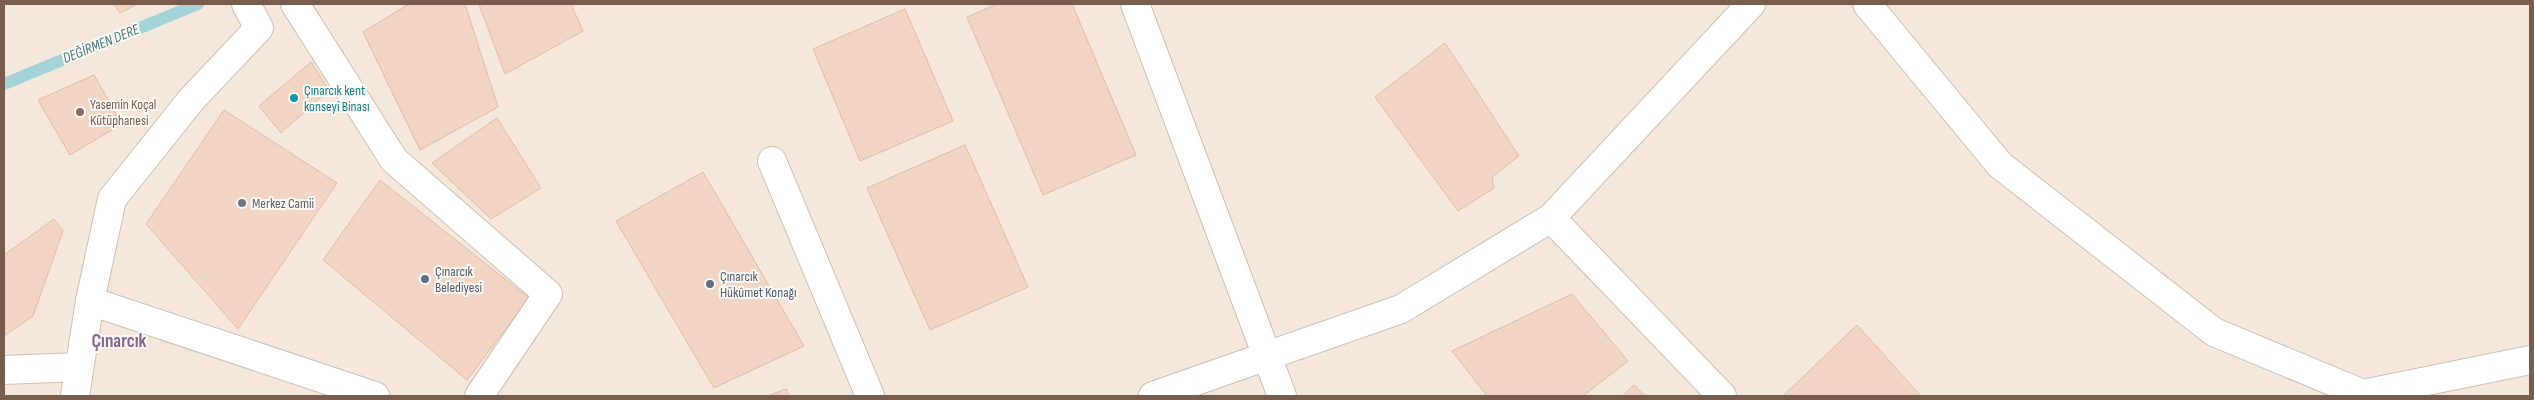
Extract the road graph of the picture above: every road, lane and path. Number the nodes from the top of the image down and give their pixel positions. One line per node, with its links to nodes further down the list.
1 (246, 4): 7 (street)
2 (289, 4): 7 (street)
3 (295, 4): 17 (street)
4 (1135, 4): 11 (street)
5 (1750, 4): 9 (street)
6 (1867, 4): 22 (street)
7 (259, 28): 10 (street)
8 (772, 162): 18 (street)
9 (1551, 218): 11 (street); 21 (street)
10 (90, 301): 13 (street); 16 (street)
11 (1268, 356): 19 (street); 20 (street)
12 (2530, 360): 22 (street)
13 (79, 367): 14 (street); 15 (street)
14 (4, 370)
15 (75, 396)
16 (374, 396)
17 (479, 396)
18 (870, 396)
19 (1153, 396)
20 (1282, 396)
21 (1722, 396)
22 (2363, 396)

